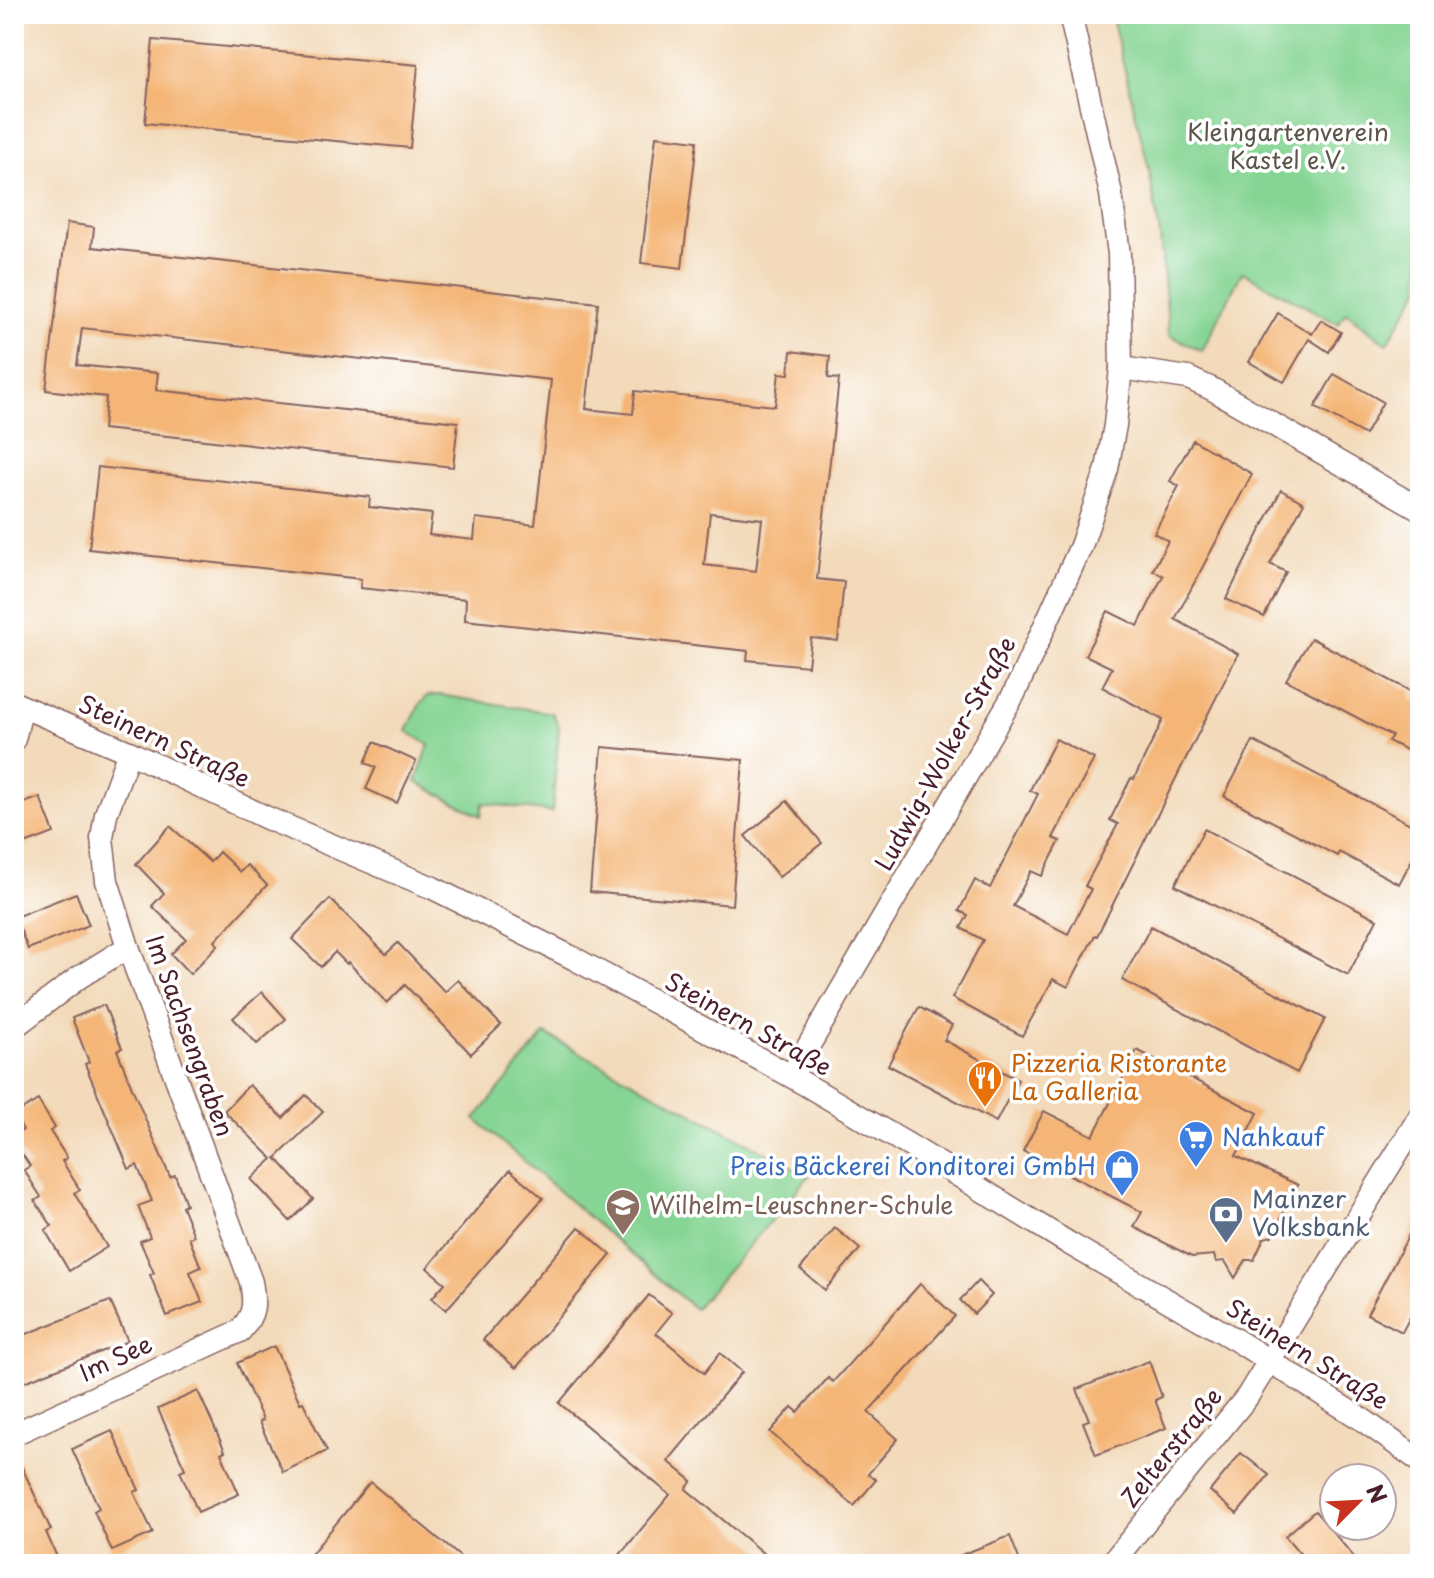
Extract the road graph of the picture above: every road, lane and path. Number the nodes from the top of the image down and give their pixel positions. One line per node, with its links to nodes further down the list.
1 (1070, 14): 2 (street, Ludwig-Wolker-Straße)
2 (1121, 368): 3 (street); 9 (street, Ludwig-Wolker-Straße)
3 (1420, 509)
4 (18, 705): 5 (street); 6 (street, Steinern Straße)
5 (14, 739)
6 (129, 752): 7 (street, Im Sachsengraben); 9 (street, Steinern Straße)
7 (128, 947): 8 (street); 11 (street, Im Sachsengraben)
8 (14, 1027)
9 (791, 1076): 12 (street, Steinern Straße)
10 (1420, 1116): 12 (street, Zelterstraße)
11 (240, 1331): 13 (street, Im See)
12 (1269, 1362): 14 (street, Steinern Straße); 15 (street, Zelterstraße)
13 (14, 1434)
14 (1420, 1461)
15 (1111, 1564)

